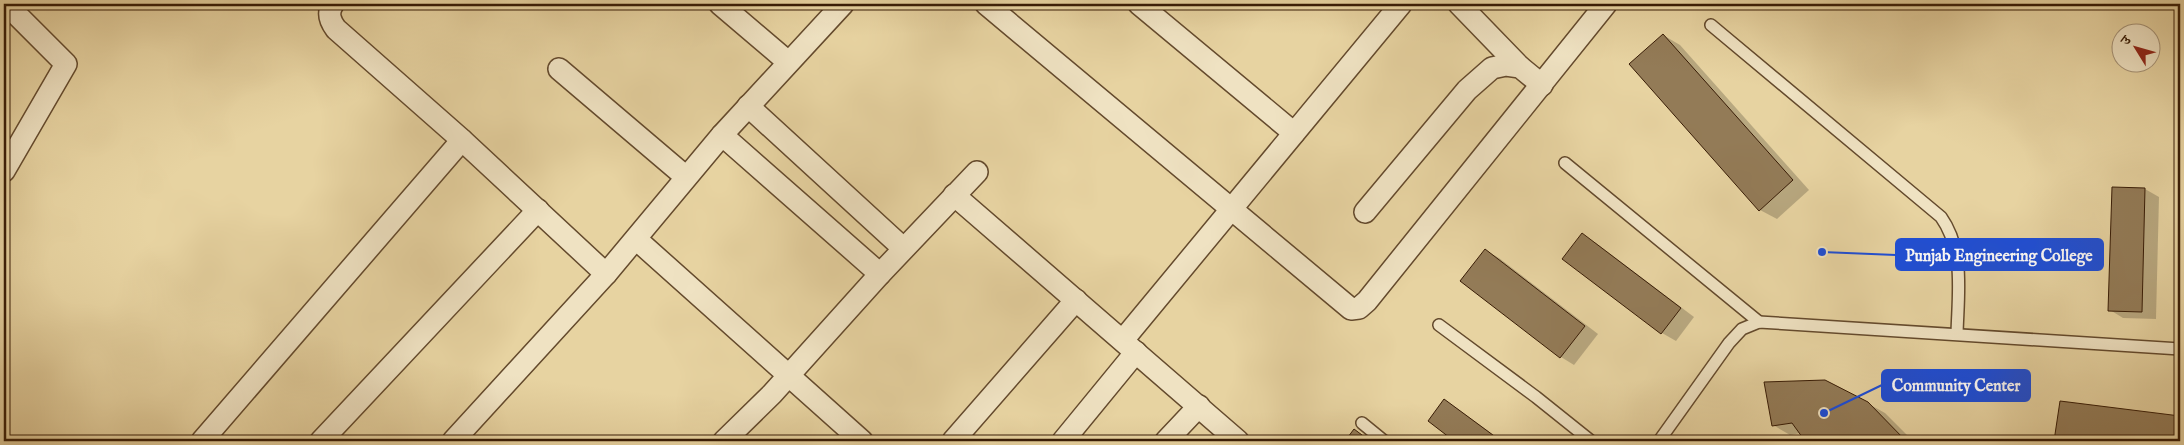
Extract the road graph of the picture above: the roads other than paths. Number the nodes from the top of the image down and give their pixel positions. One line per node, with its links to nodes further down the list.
1 (6, 4): 20 (street)
2 (333, 4): 18 (street)
3 (720, 4): 11 (street)
4 (843, 4): 11 (street)
5 (986, 4): 24 (street)
6 (1139, 4): 16 (street)
7 (1401, 4): 16 (street)
8 (1459, 4): 12 (street)
9 (1606, 4): 14 (street)
10 (1711, 25): 34 (lane)
11 (788, 62): 15 (street)
12 (1520, 67): 14 (street); 26 (street)
13 (559, 69): 22 (street)
14 (1542, 85): 24 (street)
15 (748, 106): 17 (street); 28 (street)
16 (1294, 133): 24 (street)
17 (722, 135): 22 (street); 30 (street)
18 (462, 140): 25 (street); 40 (street)
19 (1565, 163): 32 (lane)
20 (4, 171)
21 (977, 172): 23 (street)
22 (686, 177): 27 (street)
23 (954, 195): 28 (street); 31 (street)
24 (1232, 208): 35 (street)
25 (538, 210): 29 (street); 41 (street)
26 (1365, 212)
27 (636, 239): 29 (street); 37 (street)
28 (903, 248): 30 (street)
29 (606, 274): 42 (street)
30 (880, 274): 37 (street)
31 (1076, 300): 35 (street); 45 (street)
32 (1759, 322): 34 (lane); 51 (lane)
33 (1440, 325): 50 (lane)
34 (1957, 334): 36 (lane)
35 (1130, 346): 38 (street); 46 (street)
36 (2180, 349)
37 (789, 374): 43 (street); 44 (street)
38 (1199, 406): 47 (street); 48 (street)
39 (1362, 423): 49 (lane)
40 (202, 441)
41 (321, 441)
42 (454, 441)
43 (724, 441)
44 (862, 441)
45 (953, 441)
46 (1063, 441)
47 (1166, 441)
48 (1238, 441)
49 (1384, 441)
50 (1591, 441)
51 (1659, 441)

